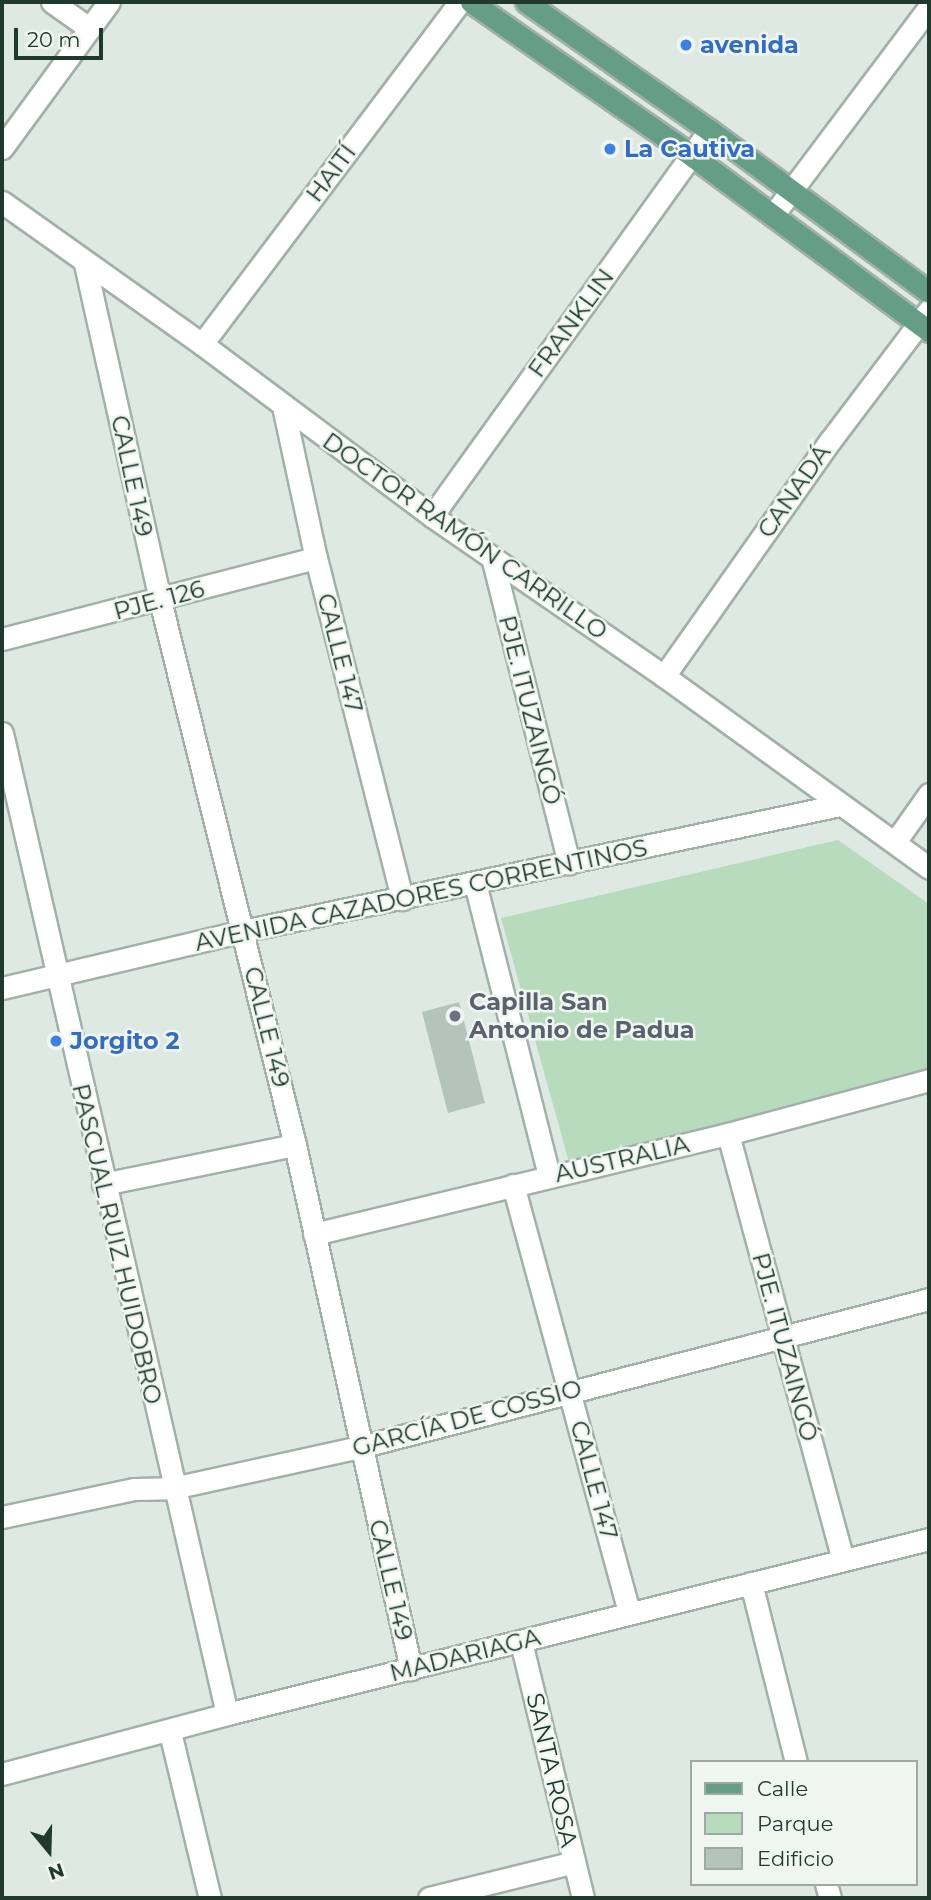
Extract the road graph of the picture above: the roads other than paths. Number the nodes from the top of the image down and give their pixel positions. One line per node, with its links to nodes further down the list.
1 (52, 2): 7 (street)
2 (109, 2): 7 (street)
3 (460, 2): 17 (street, HAITÍ)
4 (471, 2): 10 (main road)
5 (526, 2): 8 (main road)
6 (929, 7): 11 (street)
7 (89, 28): 9 (street)
8 (709, 130): 10 (street, FRANKLIN); 11 (main road)
9 (2, 148)
10 (691, 155): 13 (main road); 19 (street, FRANKLIN)
11 (792, 192): 13 (street); 15 (main road)
12 (2, 202): 14 (street, DOCTOR RAMÓN CARRILLO)
13 (773, 215): 16 (main road)
14 (85, 264): 17 (street, DOCTOR RAMÓN CARRILLO); 22 (street, CALLE 149)
15 (929, 292)
16 (926, 321): 24 (street, CANADÁ)
17 (202, 344): 18 (street, DOCTOR RAMÓN CARRILLO)
18 (283, 406): 19 (street, DOCTOR RAMÓN CARRILLO); 21 (street, CALLE 147)
19 (432, 516): 20 (street, DOCTOR RAMÓN CARRILLO)
20 (492, 557): 24 (street, DOCTOR RAMÓN CARRILLO); 29 (street, PJE. ITUZAINGÓ)
21 (316, 558): 22 (street, PJE. 126); 32 (street, CALLE 147)
22 (160, 600): 23 (street, PJE. 126); 33 (street, CALLE 149)
23 (2, 639)
24 (664, 676): 27 (street, DOCTOR RAMÓN CARRILLO)
25 (2, 733): 34 (street, PASCUAL RUIZ HUIDOBRO)
26 (929, 794): 28 (street)
27 (840, 805): 28 (street, DOCTOR RAMÓN CARRILLO); 29 (street, AVENIDA CAZADORES CORRENTINOS)
28 (895, 842): 30 (street, DOCTOR RAMÓN CARRILLO)
29 (569, 863): 31 (street, AVENIDA CAZADORES CORRENTINOS)
30 (929, 868)
31 (475, 883): 32 (street, AVENIDA CAZADORES CORRENTINOS); 39 (street)
32 (402, 899): 33 (street, AVENIDA CAZADORES CORRENTINOS)
33 (243, 931): 34 (street, AVENIDA CAZADORES CORRENTINOS); 38 (street, CALLE 149)
34 (57, 975): 35 (street, AVENIDA CAZADORES CORRENTINOS); 40 (street, PASCUAL RUIZ HUIDOBRO)
35 (2, 988)
36 (929, 1080): 37 (street, AUSTRALIA)
37 (728, 1134): 39 (street, AUSTRALIA); 44 (street, PJE. ITUZAINGÓ)
38 (295, 1145): 40 (street); 42 (street, CALLE 149)
39 (549, 1176): 41 (street, AUSTRALIA)
40 (103, 1184): 47 (street, PASCUAL RUIZ HUIDOBRO)
41 (513, 1185): 42 (street, AUSTRALIA); 45 (street, CALLE 147)
42 (314, 1234): 46 (street, CALLE 149)
43 (929, 1299): 44 (street, GARCÍA DE COSSIO)
44 (782, 1339): 45 (street, GARCÍA DE COSSIO); 50 (street, PJE. ITUZAINGÓ)
45 (571, 1391): 46 (street, GARCÍA DE COSSIO); 52 (street, CALLE 147)
46 (360, 1447): 47 (street, GARCÍA DE COSSIO); 54 (street, CALLE 149)
47 (173, 1488): 48 (street, GARCÍA DE COSSIO); 55 (street, PASCUAL RUIZ HUIDOBRO)
48 (2, 1517)
49 (929, 1539): 50 (street, MADARIAGA)
50 (843, 1560): 51 (street, MADARIAGA)
51 (751, 1583): 52 (street, MADARIAGA); 57 (street)
52 (629, 1613): 53 (street, MADARIAGA)
53 (521, 1642): 54 (street, MADARIAGA); 59 (street, SANTA ROSA)
54 (411, 1669): 55 (street, MADARIAGA)
55 (227, 1714): 56 (street, MADARIAGA)
56 (170, 1732): 58 (street, MADARIAGA); 60 (street)
57 (795, 1760)
58 (2, 1774)
59 (574, 1862): 61 (street); 62 (street, SANTA ROSA)
60 (210, 1898)
61 (429, 1898)
62 (583, 1898)

